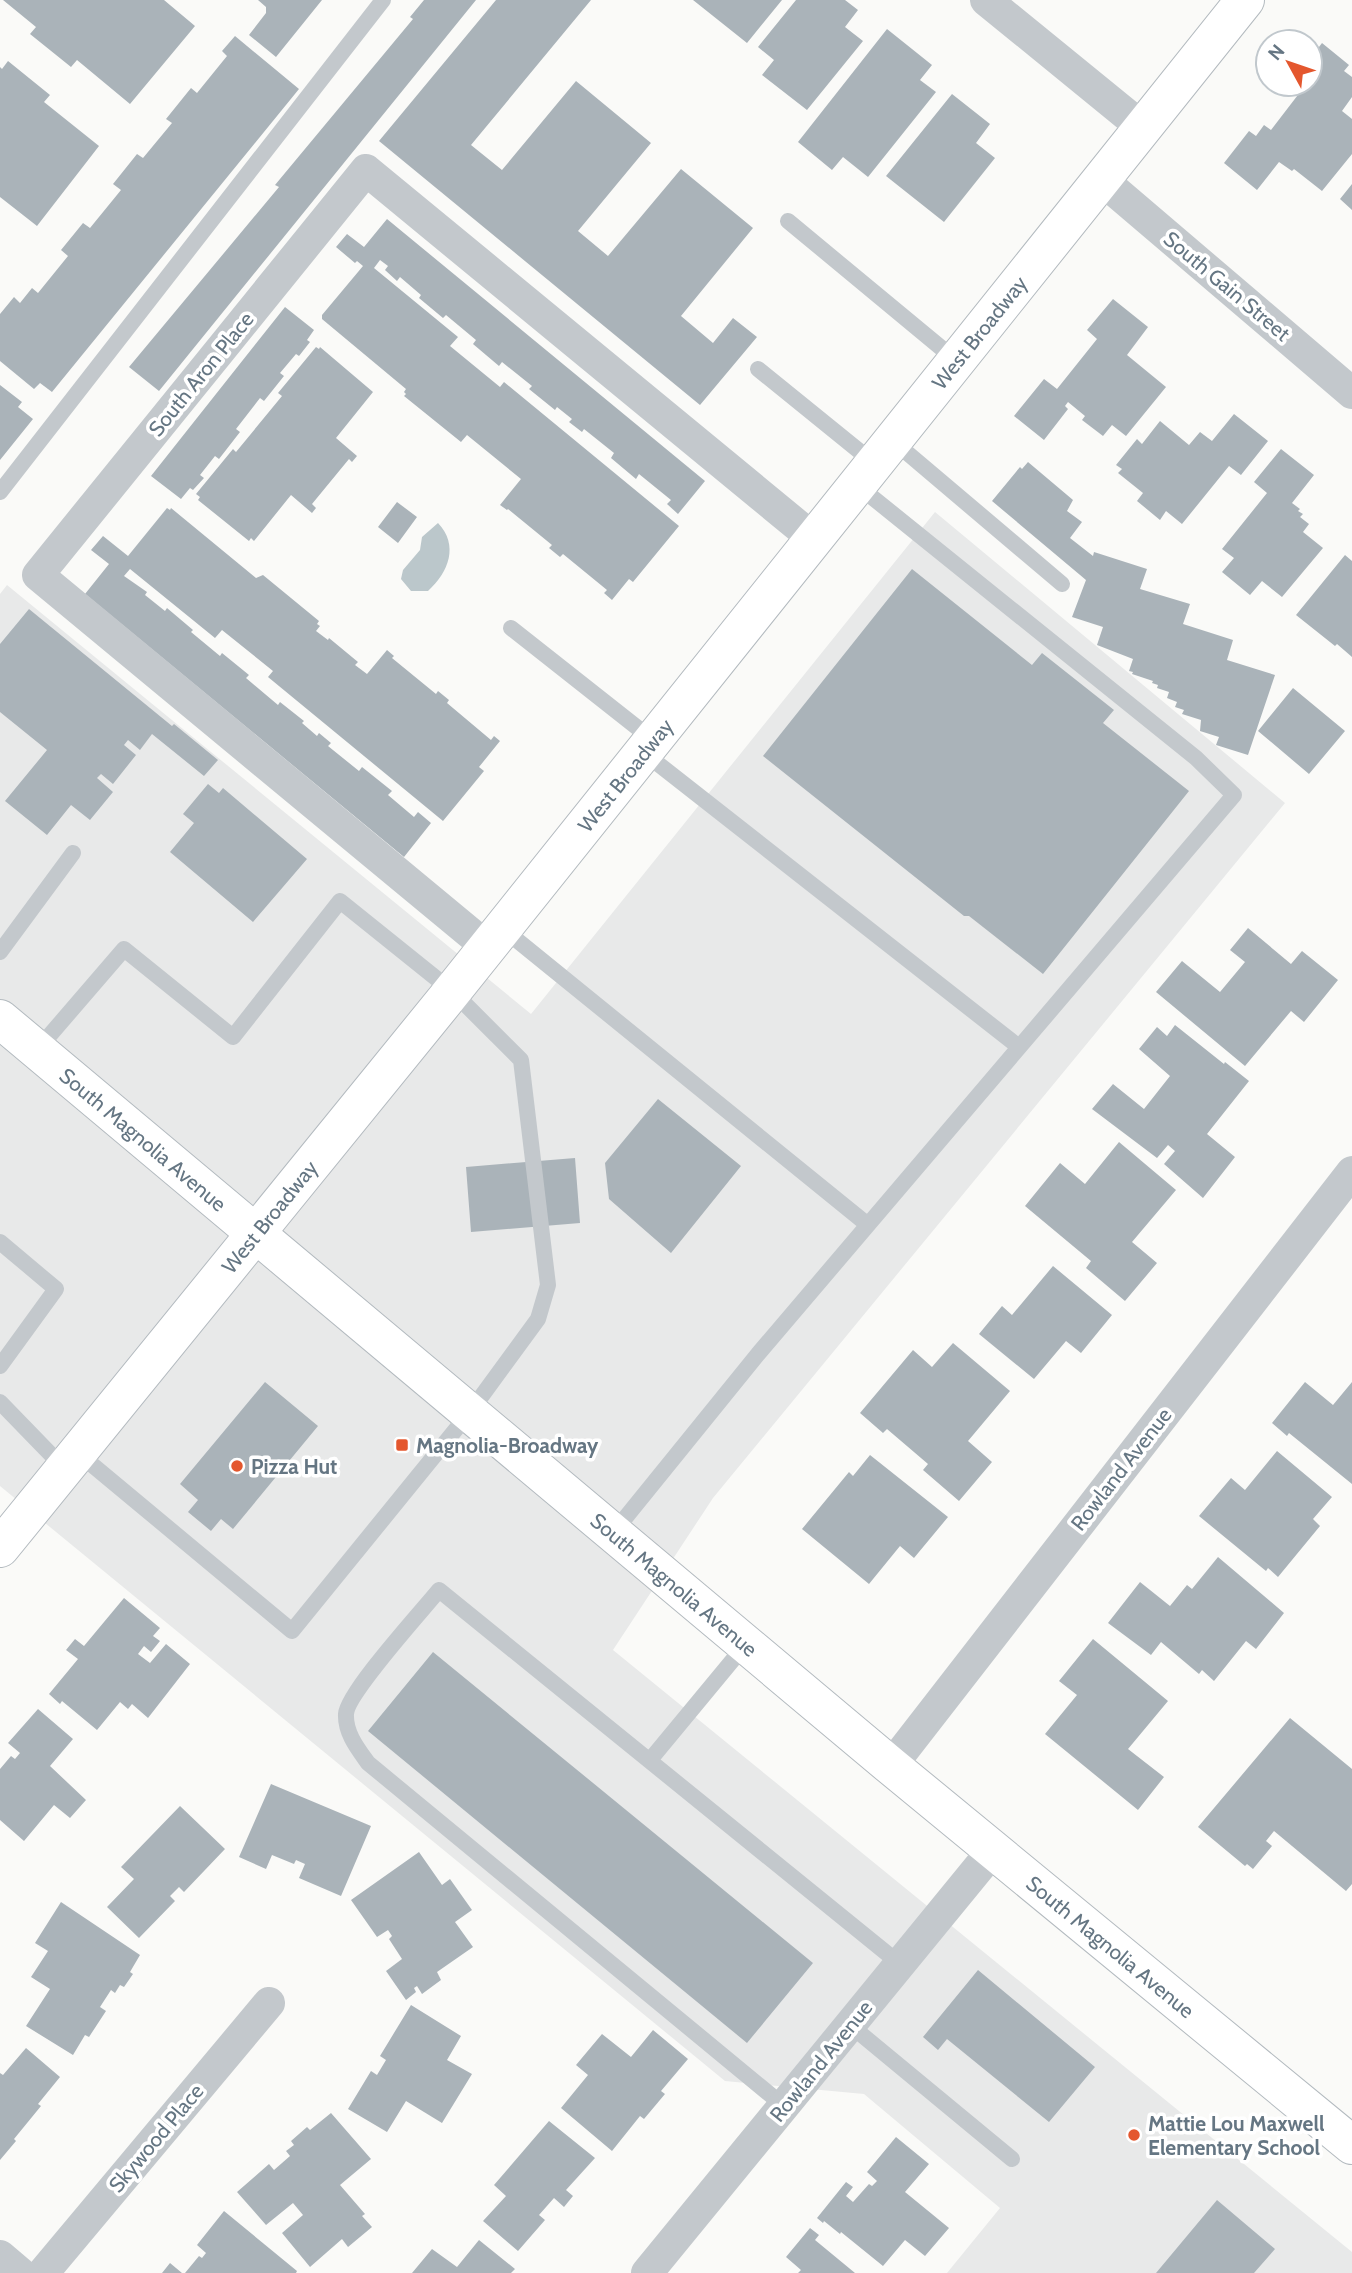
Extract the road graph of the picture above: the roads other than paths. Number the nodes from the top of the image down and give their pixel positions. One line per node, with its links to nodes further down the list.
1 (383, 0): 11 (lane)
2 (986, 0): 4 (street)
3 (1245, 0): 4 (main road, West Broadway)
4 (1143, 128): 5 (main road, West Broadway)
5 (1101, 179): 7 (main road, West Broadway); 9 (street, South Gain Street)
6 (788, 221): 7 (lane)
7 (957, 361): 10 (main road, West Broadway)
8 (758, 369): 10 (lane)
9 (1352, 393)
10 (874, 463): 12 (main road, West Broadway); 13 (lane); 21 (lane)
11 (0, 492)
12 (814, 539): 15 (main road, West Broadway); 17 (street, South Aron Place)
13 (1062, 584)
14 (511, 628): 15 (lane)
15 (648, 746): 17 (main road, West Broadway); 21 (lane)
16 (73, 853): 18 (lane)
17 (494, 937): 19 (main road, West Broadway); 24 (lane)
18 (0, 952)
19 (452, 991): 22 (lane); 25 (main road, West Broadway); 29 (lane)
20 (0, 1019): 22 (main road, South Magnolia Avenue)
21 (1019, 1047): 24 (lane)
22 (37, 1050): 25 (main road, South Magnolia Avenue)
23 (1352, 1172): 35 (street, Rowland Avenue)
24 (868, 1225): 31 (lane)
25 (257, 1233): 29 (main road, South Magnolia Avenue); 30 (main road, West Broadway)
26 (0, 1242): 27 (lane)
27 (0, 1366)
28 (0, 1402): 30 (lane)
29 (470, 1412): 30 (lane); 31 (main road, South Magnolia Avenue)
30 (71, 1461): 32 (main road, West Broadway)
31 (613, 1533): 33 (main road, South Magnolia Avenue)
32 (4, 1534)
33 (746, 1644): 34 (lane); 35 (main road, South Magnolia Avenue)
34 (650, 1760): 37 (lane); 40 (lane)
35 (891, 1766): 36 (main road, South Magnolia Avenue)
36 (994, 1849): 37 (street, Rowland Avenue); 41 (main road, South Magnolia Avenue)
37 (900, 1964): 39 (street, Rowland Avenue)
38 (269, 2003): 45 (street, Skywood Place)
39 (850, 2025): 40 (street, Rowland Avenue); 42 (lane)
40 (784, 2106): 46 (street, Rowland Avenue)
41 (1352, 2145)
42 (1012, 2159)
43 (0, 2256): 44 (street)
44 (20, 2273)
45 (43, 2273)
46 (647, 2273)

